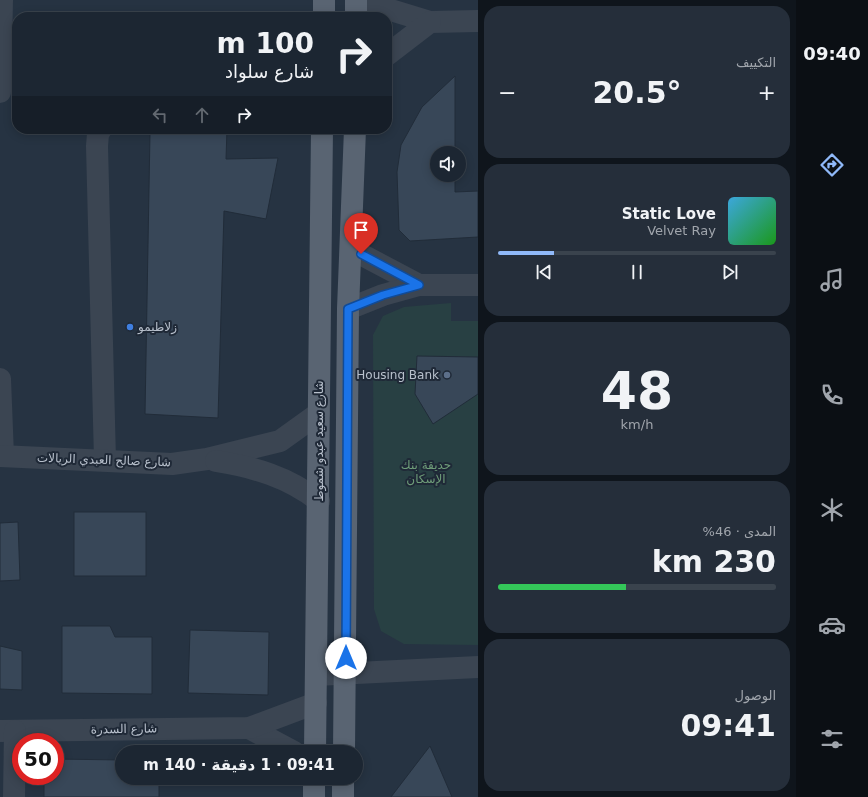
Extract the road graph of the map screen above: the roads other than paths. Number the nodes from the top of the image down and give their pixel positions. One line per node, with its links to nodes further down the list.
1 (2, 0): 9 (street)
2 (324, 0): 4 (main road)
3 (357, 0): 5 (main road); 7 (street)
4 (324, 12)
5 (356, 12)
6 (478, 21): 7 (street)
7 (430, 22): 8 (street)
8 (392, 51)
9 (0, 92)
10 (98, 134): 21 (street)
11 (322, 134): 18 (main road, شارع سعيد عبدو شموط)
12 (354, 134): 13 (main road)
13 (351, 250): 14 (street); 16 (main road)
14 (419, 285): 15 (street); 16 (street)
15 (478, 285)
16 (348, 309): 25 (main road)
17 (0, 379): 19 (street)
18 (319, 413): 20 (street, شارع صالح العبدي الريالات); 22 (main road, شارع سعيد عبدو شموط)
19 (2, 456): 21 (street, شارع صالح العبدي الريالات)
20 (207, 459): 21 (street, شارع صالح العبدي الريالات); 22 (street, شارع صالح العبدي الريالات)
21 (105, 460)
22 (319, 502): 24 (main road, شارع سعيد عبدو شموط)
23 (478, 667): 25 (street)
24 (316, 674): 25 (street); 26 (main road, شارع سعيد عبدو شموط)
25 (346, 674): 31 (main road)
26 (316, 703): 27 (street, شارع السدرة); 30 (main road, شارع سعيد عبدو شموط)
27 (249, 728): 28 (street, شارع السدرة); 29 (street, شارع السدرة)
28 (8, 731): 34 (street)
29 (281, 745)
30 (315, 745)
31 (344, 745)
32 (314, 785): 35 (main road)
33 (343, 785): 36 (main road)
34 (14, 797)
35 (314, 797)
36 (343, 797)

